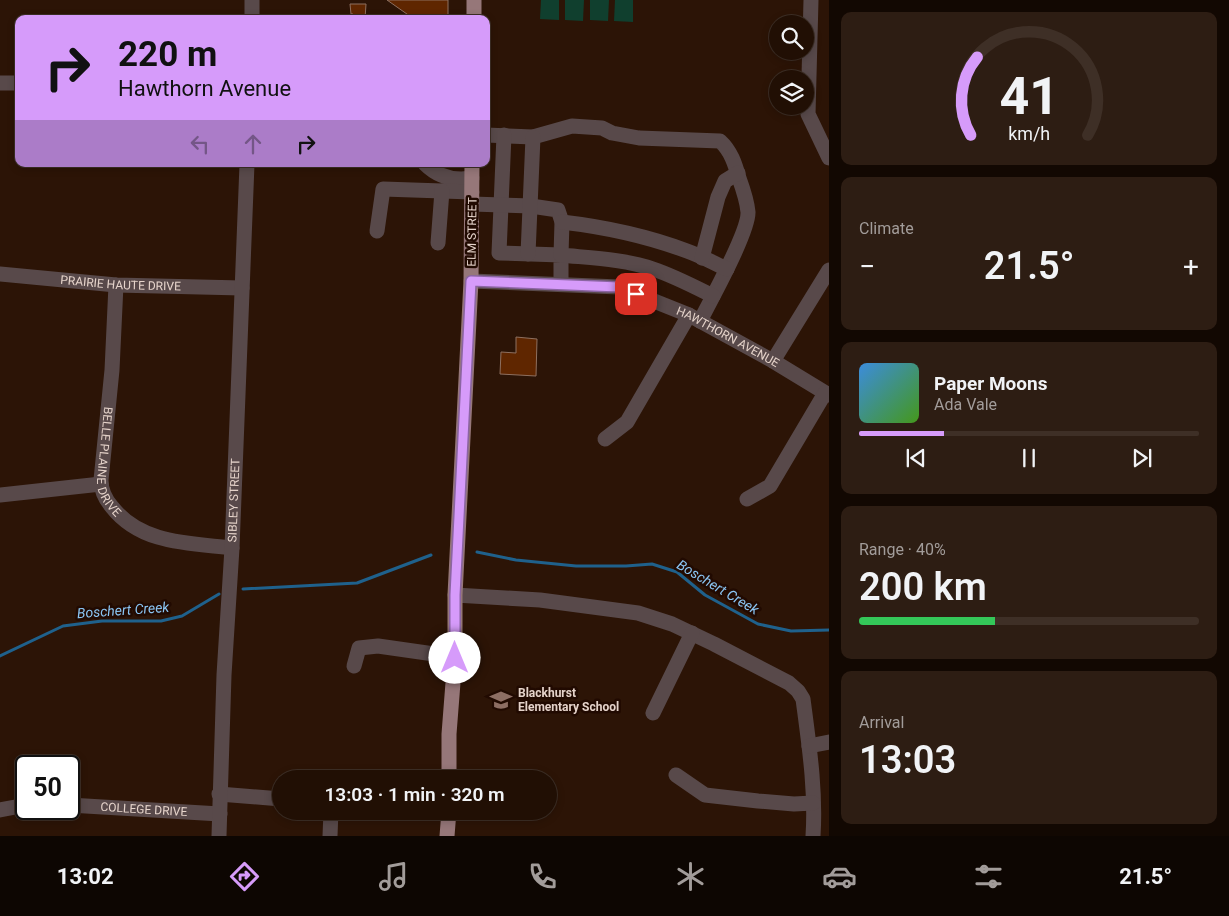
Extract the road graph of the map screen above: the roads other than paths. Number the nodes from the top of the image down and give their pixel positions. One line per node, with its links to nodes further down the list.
1 (252, 0): 3 (street)
2 (811, 0): 9 (street)
3 (252, 15)
4 (0, 83): 5 (street)
5 (15, 83)
6 (490, 134): 7 (street)
7 (504, 135): 8 (street); 15 (street)
8 (533, 137): 12 (street); 16 (street)
9 (829, 158)
10 (247, 167): 29 (street, SIBLEY STREET)
11 (428, 167): 13 (street)
12 (738, 174): 22 (street); 23 (street)
13 (472, 184): 14 (street); 15 (street); 26 (main road, ELM STREET)
14 (442, 191): 18 (street); 19 (street)
15 (502, 205): 16 (street); 20 (street)
16 (531, 206): 17 (street); 20 (street)
17 (562, 222): 21 (street); 22 (street)
18 (377, 231)
19 (438, 243)
20 (528, 254): 21 (street)
21 (561, 255): 27 (street); 30 (street)
22 (702, 258): 23 (street)
23 (726, 269): 30 (street)
24 (829, 270): 32 (street)
25 (0, 274): 28 (street, PRAIRIE HAUTE DRIVE)
26 (471, 281): 27 (street, HAWTHORN AVENUE); 39 (main road, ELM STREET)
27 (561, 284): 31 (street, HAWTHORN AVENUE)
28 (116, 285): 29 (street, PRAIRIE HAUTE DRIVE); 35 (street, BELLE PLAINE DRIVE)
29 (242, 288): 38 (street, SIBLEY STREET)
30 (713, 296): 31 (street)
31 (695, 318): 32 (street, HAWTHORN AVENUE); 34 (street)
32 (773, 361): 33 (street, HAWTHORN AVENUE)
33 (827, 394): 37 (street)
34 (605, 439)
35 (101, 484): 36 (street); 38 (street, BELLE PLAINE DRIVE)
36 (0, 495)
37 (747, 499)
38 (232, 548): 48 (street, SIBLEY STREET)
39 (455, 595): 40 (street); 41 (main road, ELM STREET)
40 (692, 633): 43 (street); 45 (street)
41 (455, 658): 42 (street); 46 (main road, ELM STREET)
42 (354, 666)
43 (653, 713)
44 (829, 742): 45 (street)
45 (809, 746): 50 (street)
46 (449, 770)
47 (676, 774): 50 (street)
48 (219, 794): 49 (street); 54 (street, SIBLEY STREET)
49 (272, 798)
50 (813, 803): 60 (street)
51 (80, 806): 54 (street, COLLEGE DRIVE)
52 (15, 807): 53 (street)
53 (0, 810)
54 (220, 814): 57 (street, SIBLEY STREET)
55 (331, 820): 58 (street)
56 (448, 820): 59 (main road)
57 (219, 836)
58 (330, 836)
59 (447, 836)
60 (813, 836)

